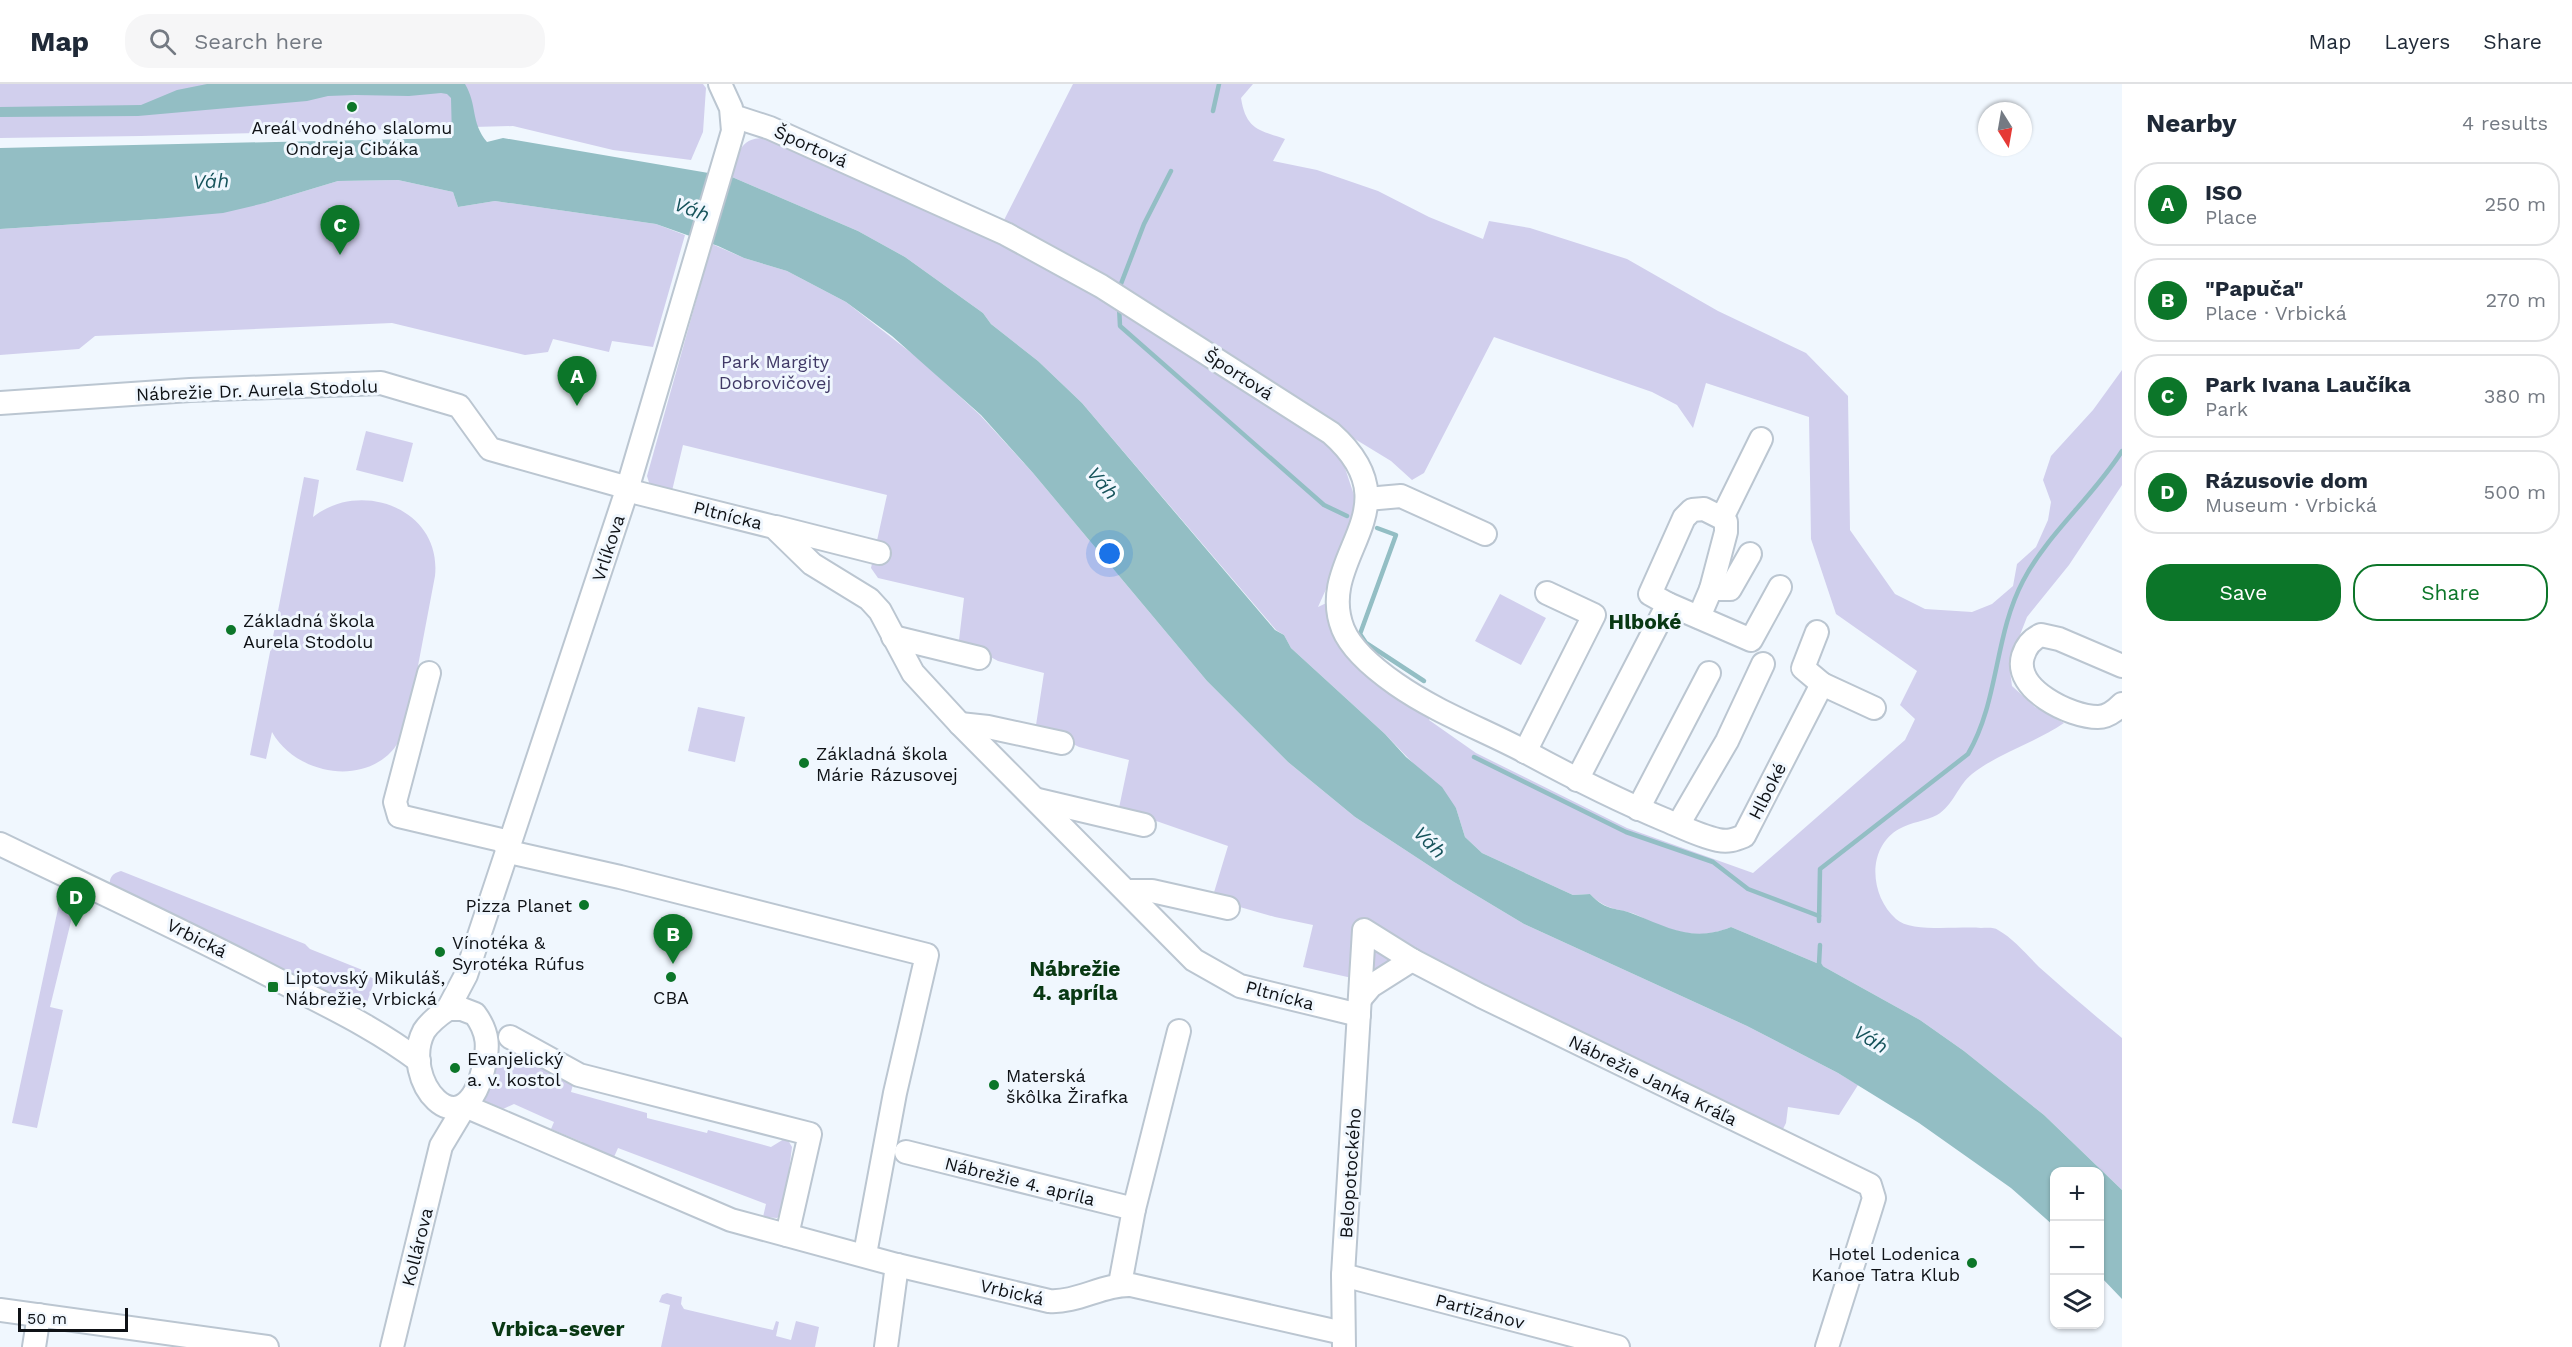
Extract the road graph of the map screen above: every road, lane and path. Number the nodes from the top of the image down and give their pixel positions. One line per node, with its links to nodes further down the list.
1 (720, 84): 2 (street)
2 (733, 116): 5 (street, Vrlíkova); 6 (street, Športová)
3 (0, 403): 5 (street, Nábrežie Dr. Aurela Stodolu)
4 (1761, 440): 7 (street)
5 (627, 490): 8 (street, Pltnícka); 37 (street, Vrlíkova)
6 (1367, 499): 9 (street); 29 (street, Športová)
7 (1722, 518): 13 (street); 15 (street)
8 (774, 527): 10 (street); 18 (street, Pltnícka)
9 (1485, 534)
10 (879, 553)
11 (1750, 554): 13 (street)
12 (1780, 587): 16 (street)
13 (1711, 589): 16 (street)
14 (1547, 593): 29 (street)
15 (1668, 604): 16 (street); 31 (street)
16 (1699, 617)
17 (1817, 632): 24 (street)
18 (893, 637): 19 (street); 27 (street, Pltnícka)
19 (979, 658)
20 (1763, 664): 35 (street)
21 (2122, 666): 25 (street)
22 (429, 673): 37 (street)
23 (1709, 673): 33 (street)
24 (1822, 684): 26 (street); 35 (street, Hlboké)
25 (2122, 704)
26 (1875, 708)
27 (960, 724): 28 (street); 32 (street, Pltnícka)
28 (1062, 743)
29 (1525, 752): 30 (street, Športová)
30 (1546, 765): 31 (street, Hlboké)
31 (1577, 780): 33 (street, Hlboké)
32 (1038, 800): 34 (street); 38 (street, Pltnícka)
33 (1638, 809): 35 (street, Hlboké)
34 (1144, 825)
35 (1678, 825)
36 (0, 844): 48 (street, Vrbická)
37 (509, 850): 41 (street, Vrlíkova); 57 (street)
38 (1127, 891): 39 (street); 42 (street, Pltnícka)
39 (1228, 908)
40 (1413, 960): 42 (street); 42 (street, Nábrežie Janka Kráľa); 70 (street, Nábrežie Janka Kráľa)
41 (466, 975): 43 (street, Vrlíkova); 44 (street)
42 (1360, 1007): 59 (street, Belopotockého)
43 (448, 1009): 44 (street); 46 (street)
44 (478, 1018): 47 (street); 49 (street)
45 (1179, 1031): 55 (street)
46 (423, 1033): 48 (street); 50 (street)
47 (510, 1037): 49 (street); 56 (street)
48 (390, 1039): 50 (street, Vrbická)
49 (487, 1053): 52 (street)
50 (419, 1061): 51 (street)
51 (431, 1096): 52 (street); 53 (street, Kollárova)
52 (465, 1106): 53 (street, Kollárova); 56 (street, Vrbická)
53 (441, 1146): 67 (street, Kollárova)
54 (906, 1152): 55 (street, Nábrežie 4. apríla)
55 (1134, 1209): 60 (street)
56 (787, 1235): 57 (street, Vrbická)
57 (865, 1254): 58 (street, Vrbická)
58 (897, 1264): 60 (street, Vrbická); 68 (street)
59 (1343, 1275): 63 (street, Belopotockého); 69 (street, Partizánov)
60 (1120, 1284): 63 (street, Vrbická)
61 (0, 1310): 62 (street)
62 (39, 1315): 64 (street); 65 (street)
63 (1343, 1340)
64 (175, 1341): 66 (street)
65 (34, 1347)
66 (267, 1347)
67 (392, 1347)
68 (886, 1347)
69 (1618, 1347)
70 (1827, 1347)

